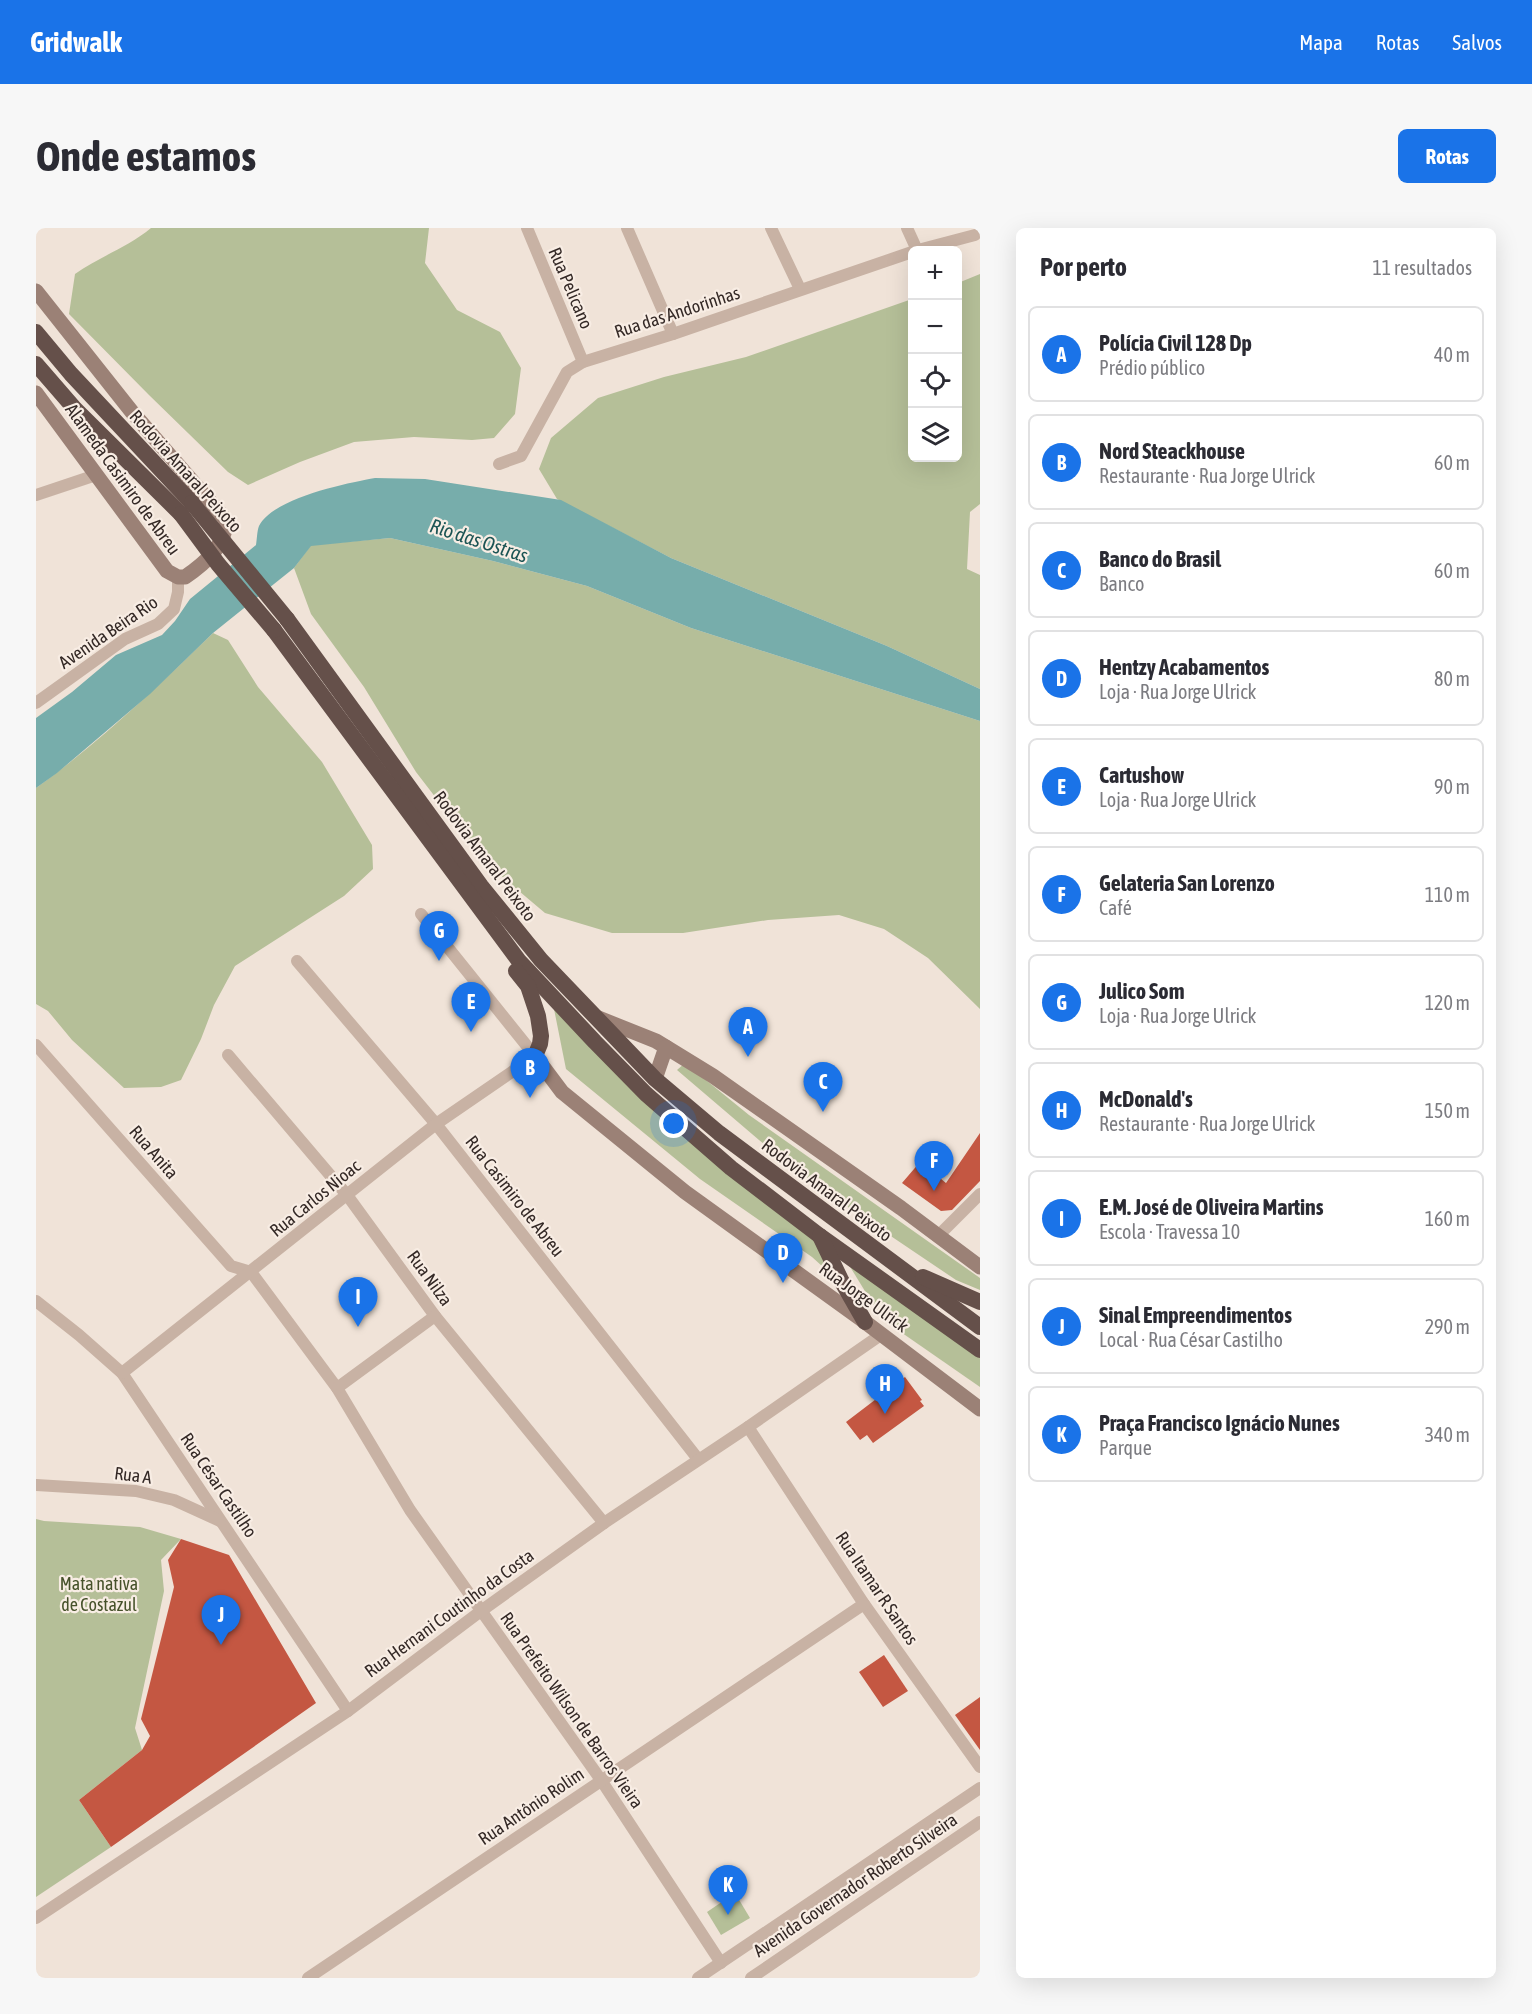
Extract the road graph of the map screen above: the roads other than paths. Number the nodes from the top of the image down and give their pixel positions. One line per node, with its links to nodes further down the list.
1 (527, 228): 13 (street, Rua Pelicano)
2 (627, 228): 12 (street)
3 (771, 228): 9 (street)
4 (907, 228): 6 (street)
5 (975, 235): 7 (street)
6 (915, 246)
7 (932, 246)
8 (908, 253): 9 (street, Rua das Andorinhas)
9 (800, 290): 12 (street, Rua das Andorinhas)
10 (36, 291): 20 (main road, Alameda Casimiro de Abreu)
11 (36, 332): 19 (highway, Rodovia Amaral Peixoto)
12 (673, 334): 13 (street, Rua das Andorinhas)
13 (583, 362): 16 (street, Rua das Andorinhas)
14 (36, 364): 19 (highway, Rodovia Amaral Peixoto)
15 (36, 393): 17 (main road, Alameda Casimiro de Abreu)
16 (499, 464)
17 (96, 475): 18 (street); 20 (main road, Alameda Casimiro de Abreu)
18 (36, 495)
19 (187, 508): 23 (highway, Rodovia Amaral Peixoto, bridge); 25 (highway, Rodovia Amaral Peixoto, bridge)
20 (178, 577): 21 (street, Avenida Beira Rio)
21 (36, 703)
22 (421, 914): 29 (street, Rua Jorge Ulrick)
23 (485, 917): 29 (highway); 34 (highway, Rodovia Amaral Peixoto)
24 (297, 961): 31 (street, Rua Casimiro de Abreu)
25 (596, 1017): 27 (main road); 30 (highway, Rodovia Amaral Peixoto)
26 (36, 1045): 38 (street, Rua Anita)
27 (666, 1047): 30 (main road); 35 (main road)
28 (228, 1055): 33 (street, Rua Nilza)
29 (535, 1056): 31 (street, Rua Carlos Nioac); 42 (main road, Rua Jorge Ulrick)
30 (655, 1079): 36 (highway, Rodovia Amaral Peixoto)
31 (436, 1124): 33 (street, Rua Carlos Nioac); 50 (street, Rua Casimiro de Abreu)
32 (980, 1194): 35 (street)
33 (346, 1195): 38 (street, Rua Carlos Nioac); 41 (street, Rua Nilza)
34 (820, 1236): 42 (highway); 45 (highway, Rodovia Amaral Peixoto)
35 (938, 1236): 37 (main road)
36 (882, 1256): 40 (highway); 43 (highway, Rodovia Amaral Peixoto)
37 (980, 1267)
38 (251, 1272): 46 (street, Rua Carlos Nioac); 47 (street, Rua Prefeito Wilson de Barros Vieira)
39 (36, 1301): 46 (street, Rua César Castilho)
40 (980, 1302)
41 (435, 1316): 47 (street); 53 (street, Rua Nilza)
42 (865, 1322): 44 (main road, Rua Jorge Ulrick)
43 (980, 1327)
44 (882, 1334): 48 (main road, Rua Jorge Ulrick); 49 (street, Rua Hernani Coutinho da Costa)
45 (980, 1350)
46 (122, 1373): 52 (street, Rua César Castilho)
47 (337, 1388): 55 (street, Rua Prefeito Wilson de Barros Vieira)
48 (980, 1409)
49 (748, 1427): 50 (street, Rua Hernani Coutinho da Costa); 54 (street, Rua Itamar R Santos)
50 (698, 1459): 53 (street, Rua Hernani Coutinho da Costa)
51 (36, 1485): 52 (street, Rua A)
52 (221, 1521): 56 (street, Rua César Castilho)
53 (604, 1523): 55 (street, Rua Hernani Coutinho da Costa)
54 (864, 1604): 57 (street, Rua Itamar R Santos); 58 (street, Rua Antônio Rolim)
55 (481, 1611): 56 (street, Rua Hernani Coutinho da Costa); 58 (street, Rua Prefeito Wilson de Barros Vieira)
56 (348, 1711): 61 (street, Rua Hernani Coutinho da Costa)
57 (980, 1767)
58 (601, 1780): 62 (street, Rua Prefeito Wilson de Barros Vieira); 63 (street, Rua Antônio Rolim)
59 (980, 1788): 62 (street, Avenida Governador Roberto Silveira)
60 (980, 1822): 65 (street, Avenida Governador Roberto Silveira)
61 (36, 1918)
62 (721, 1963): 64 (street, Avenida Governador Roberto Silveira)
63 (308, 1978)
64 (698, 1978)
65 (751, 1978)

